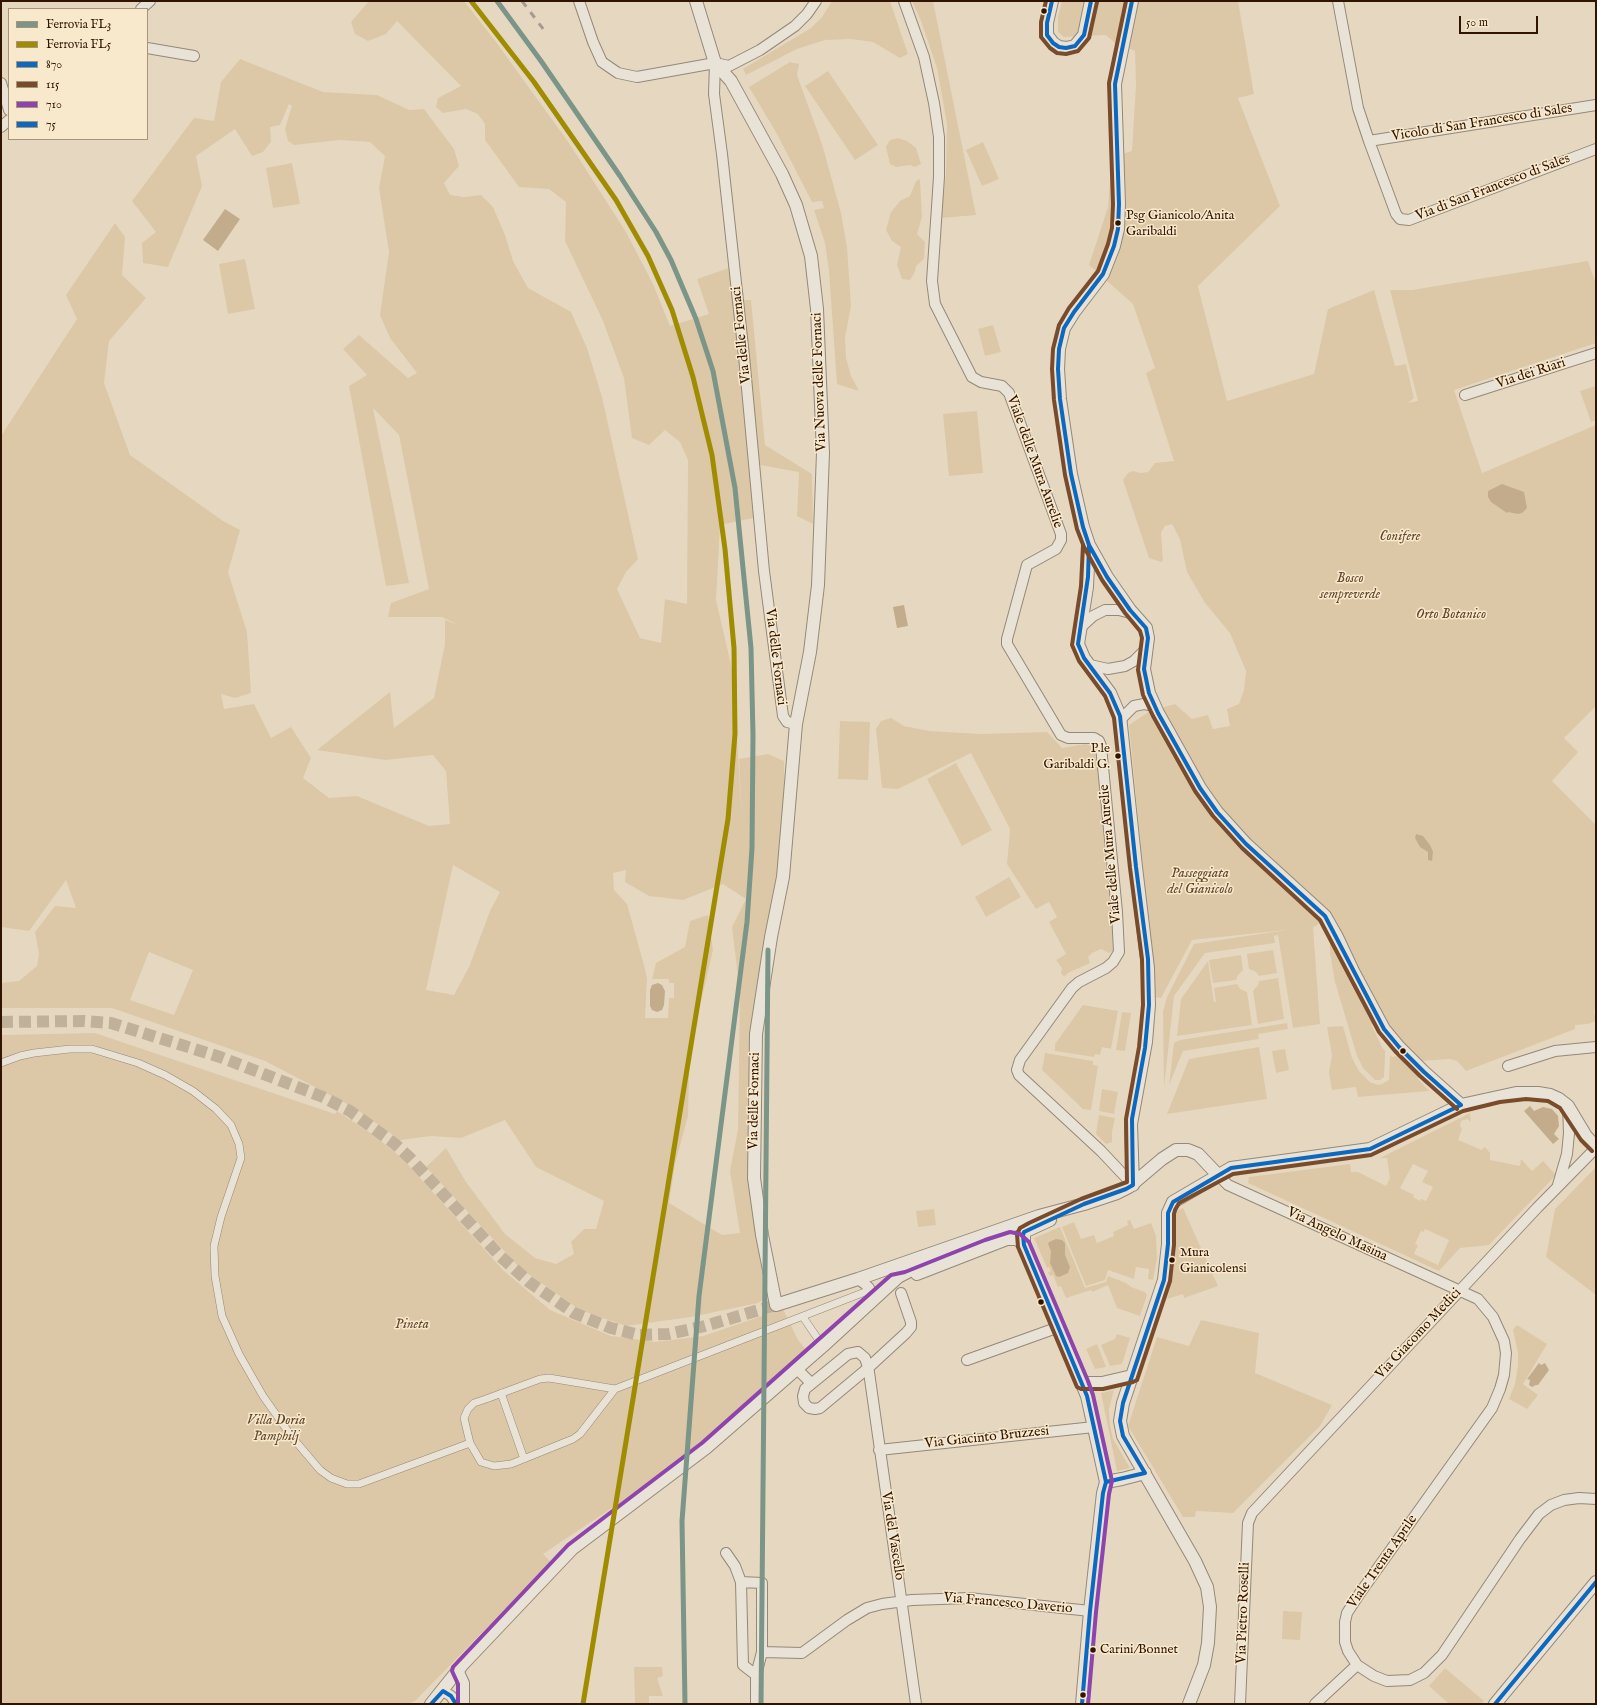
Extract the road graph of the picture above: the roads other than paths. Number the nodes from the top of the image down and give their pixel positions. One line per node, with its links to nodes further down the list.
1 (579, 1): 11 (street)
2 (696, 1): 11 (street, Via delle Fornaci)
3 (816, 1): 11 (street)
4 (904, 1): 34 (street, Viale delle Mura Aurelie)
5 (1052, 1): 6 (street)
6 (1092, 1)
7 (1132, 1): 19 (street)
8 (1338, 1): 15 (street, Via di San Francesco di Sales)
9 (148, 48): 10 (street)
10 (194, 56)
11 (715, 63): 26 (street, Via delle Fornaci); 26 (street, Via Nuova delle Fornaci)
12 (1, 83): 14 (street)
13 (1596, 105): 15 (street, Vicolo di San Francesco di Sales)
14 (8, 107)
15 (1369, 141): 16 (street, Via di San Francesco di Sales)
16 (1596, 149)
17 (1596, 353): 18 (street, Via dei Riari)
18 (1465, 395)
19 (1089, 545): 20 (street); 21 (street)
20 (1134, 614): 21 (street); 22 (street)
21 (1081, 627): 23 (street)
22 (1146, 649): 23 (street); 24 (street)
23 (1090, 665): 25 (street)
24 (1155, 706): 25 (street); 30 (street)
25 (1121, 719): 34 (street)
26 (796, 724): 39 (street, Via delle Fornaci)
27 (1596, 1047): 29 (street)
28 (1, 1063): 57 (street)
29 (1508, 1066)
30 (1461, 1105): 31 (street); 33 (street)
31 (1568, 1106): 32 (street); 35 (street)
32 (1596, 1147): 35 (street, Via Giacomo Medici)
33 (1218, 1175): 34 (street); 42 (street, Via Angelo Masina); 51 (street)
34 (1133, 1185): 36 (street)
35 (1558, 1187): 42 (street, Via Giacomo Medici)
36 (1084, 1204): 37 (street); 38 (street)
37 (993, 1233): 39 (street); 40 (street)
38 (1024, 1245): 40 (street); 46 (street)
39 (858, 1280): 40 (street); 41 (street)
40 (895, 1280): 44 (street)
41 (870, 1290): 44 (street); 45 (street)
42 (1459, 1291): 63 (street, Via Giacomo Medici); 70 (street, Viale Trenta Aprile)
43 (901, 1293): 50 (street)
44 (871, 1303): 49 (street)
45 (803, 1316): 47 (street); 54 (street)
46 (1059, 1327): 48 (street); 53 (street)
47 (820, 1342)
48 (967, 1360)
49 (797, 1368): 52 (street); 71 (street)
50 (868, 1368): 52 (street); 52 (street); 58 (street, Via del Vascello)
51 (1132, 1376): 53 (street); 60 (street)
52 (811, 1383)
53 (1082, 1383): 56 (street)
54 (615, 1389): 55 (street); 59 (street)
55 (501, 1393): 57 (street); 59 (street)
56 (1094, 1427): 58 (street, Via Giacinto Bruzzesi); 61 (street)
57 (470, 1443): 59 (street)
58 (879, 1450): 67 (street, Via del Vascello)
59 (524, 1459)
60 (1145, 1473): 61 (street); 80 (street)
61 (1106, 1482): 68 (street)
62 (1596, 1499): 70 (street, Viale Trenta Aprile)
63 (1248, 1522): 81 (street, Via Pietro Roselli)
64 (726, 1553): 65 (street)
65 (741, 1582): 69 (street); 72 (street)
66 (1596, 1582): 83 (street)
67 (902, 1601): 68 (street, Via Francesco Daverio); 69 (street, Via Francesco Daverio); 78 (street, Via del Vascello)
68 (1090, 1611): 79 (street)
69 (762, 1652): 72 (street)
70 (1357, 1665): 82 (street)
71 (458, 1670): 73 (street); 76 (street)
72 (756, 1675): 77 (street)
73 (442, 1691): 74 (street); 75 (street)
74 (431, 1704)
75 (456, 1704)
76 (464, 1704)
77 (756, 1704)
78 (916, 1704)
79 (1082, 1704)
80 (1189, 1704)
81 (1240, 1704)
82 (1316, 1704)
83 (1495, 1704)

